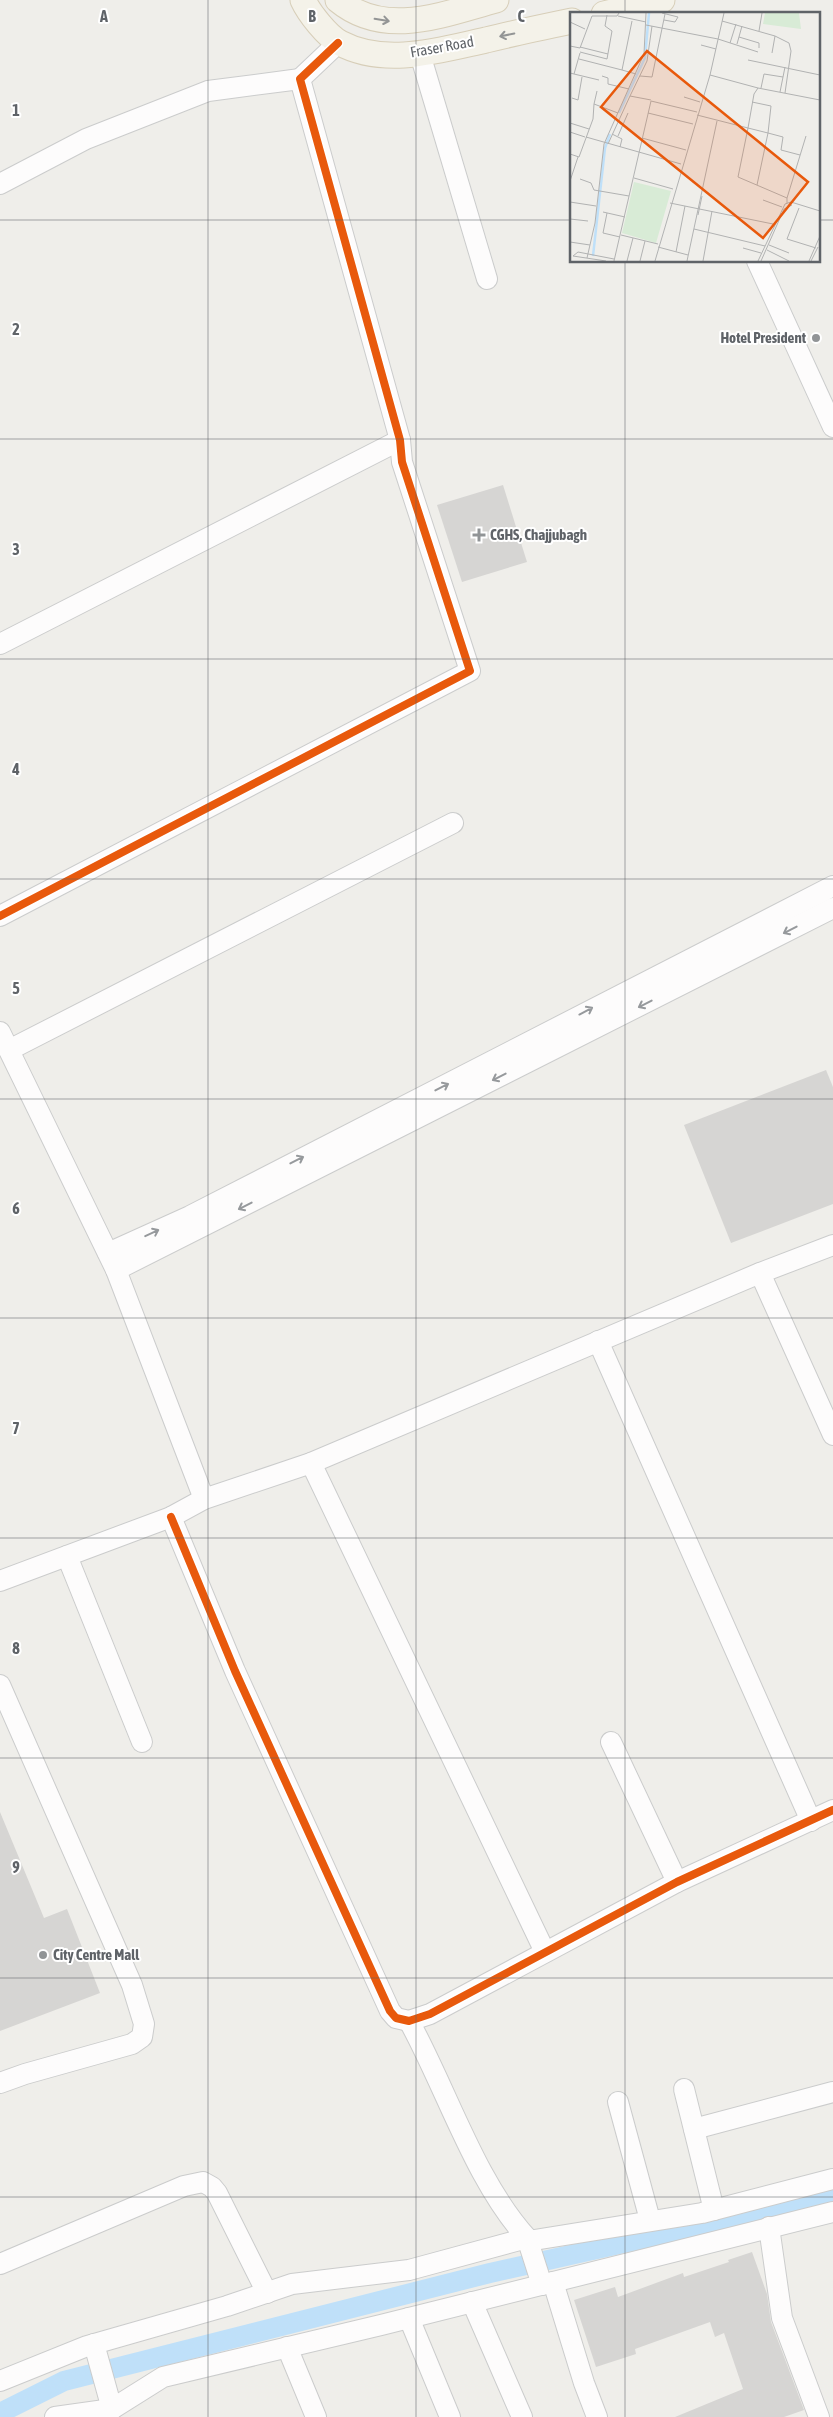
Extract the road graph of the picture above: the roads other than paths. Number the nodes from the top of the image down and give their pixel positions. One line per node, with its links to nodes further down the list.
1 (303, 0): 8 (main road, Fraser Road)
2 (338, 0): 3 (main road, Fraser Road, one-way to 3)
3 (496, 0)
4 (662, 0): 5 (main road)
5 (638, 10): 6 (main road)
6 (621, 12)
7 (570, 21): 9 (main road, Fraser Road, one-way to 9)
8 (338, 43): 9 (main road, Fraser Road); 10 (street)
9 (420, 54): 13 (street)
10 (300, 79): 11 (street); 15 (street)
11 (0, 184)
12 (756, 262): 14 (street)
13 (487, 279)
14 (833, 427)
15 (400, 440): 16 (street); 20 (street)
16 (0, 644)
17 (453, 823): 22 (street)
18 (833, 886): 23 (street, one-way to 18)
19 (833, 908): 23 (street, one-way to 23)
20 (0, 916)
21 (0, 1032): 22 (street)
22 (9, 1050): 25 (street)
23 (368, 1134): 25 (street)
24 (833, 1245): 26 (street)
25 (112, 1262): 30 (street)
26 (760, 1273): 27 (street); 28 (street)
27 (598, 1341): 29 (street); 38 (street)
28 (833, 1435)
29 (311, 1462): 30 (street); 40 (street)
30 (204, 1499): 31 (street)
31 (171, 1517): 32 (street); 41 (street)
32 (67, 1556): 33 (street); 35 (street)
33 (0, 1581)
34 (0, 1684): 42 (street)
35 (142, 1742)
36 (611, 1742): 39 (street)
37 (833, 1810): 38 (street)
38 (812, 1821): 39 (street)
39 (677, 1882): 40 (street)
40 (545, 1952): 41 (street)
41 (409, 2021): 52 (street)
42 (0, 2083)
43 (684, 2089): 46 (street)
44 (833, 2092): 46 (street)
45 (618, 2102): 50 (street)
46 (694, 2129): 48 (street)
47 (833, 2179): 48 (street)
48 (714, 2210): 50 (street)
49 (833, 2212): 51 (street)
50 (650, 2220): 52 (street)
51 (769, 2227): 54 (street); 67 (street)
52 (529, 2244): 54 (street); 55 (street)
53 (0, 2264): 55 (street)
54 (545, 2281): 56 (street); 66 (street)
55 (267, 2293): 58 (street)
56 (472, 2302): 57 (street); 65 (street)
57 (409, 2318): 59 (street); 64 (street)
58 (94, 2344): 60 (street); 61 (street)
59 (288, 2347): 61 (street); 63 (street)
60 (0, 2381)
61 (110, 2403): 62 (street)
62 (54, 2417)
63 (316, 2417)
64 (450, 2417)
65 (522, 2417)
66 (597, 2417)
67 (819, 2417)

